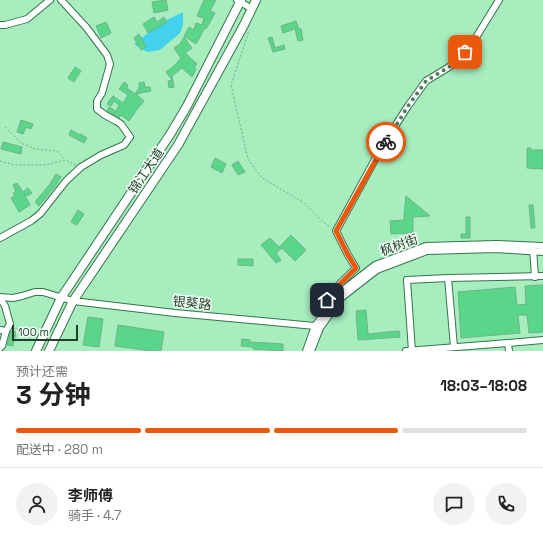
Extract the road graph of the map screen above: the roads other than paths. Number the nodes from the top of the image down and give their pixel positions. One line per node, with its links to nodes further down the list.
1 (50, 0): 7 (street)
2 (61, 0): 8 (street)
3 (256, 0): 6 (main road, 锦江大道)
4 (499, 0): 18 (street)
5 (240, 1): 6 (street); 16 (main road, 锦江大道)
6 (252, 9): 17 (main road, 锦江大道)
7 (0, 25)
8 (0, 238)
9 (543, 246): 10 (street, 枫树街)
10 (534, 249): 11 (street, 枫树街); 12 (street); 18 (street, 枫树街)
11 (543, 252)
12 (535, 276): 13 (street); 14 (street)
13 (543, 276)
14 (448, 278): 23 (street); 30 (street)
15 (0, 297): 16 (street, 银葵路); 20 (street)
16 (61, 298): 17 (street, 银葵路); 25 (main road, 锦江大道)
17 (72, 301): 19 (street, 银葵路); 26 (main road, 锦江大道)
18 (325, 316): 19 (street, 枫树街)
19 (318, 327): 27 (street, 枫树街); 28 (street, 枫树街)
20 (3, 331): 24 (street)
21 (543, 340): 22 (street)
22 (508, 343): 23 (street); 31 (street)
23 (454, 347): 30 (street)
24 (0, 348)
25 (36, 351)
26 (49, 351)
27 (306, 351)
28 (311, 351)
29 (406, 351): 30 (street)
30 (412, 351)
31 (509, 351)

